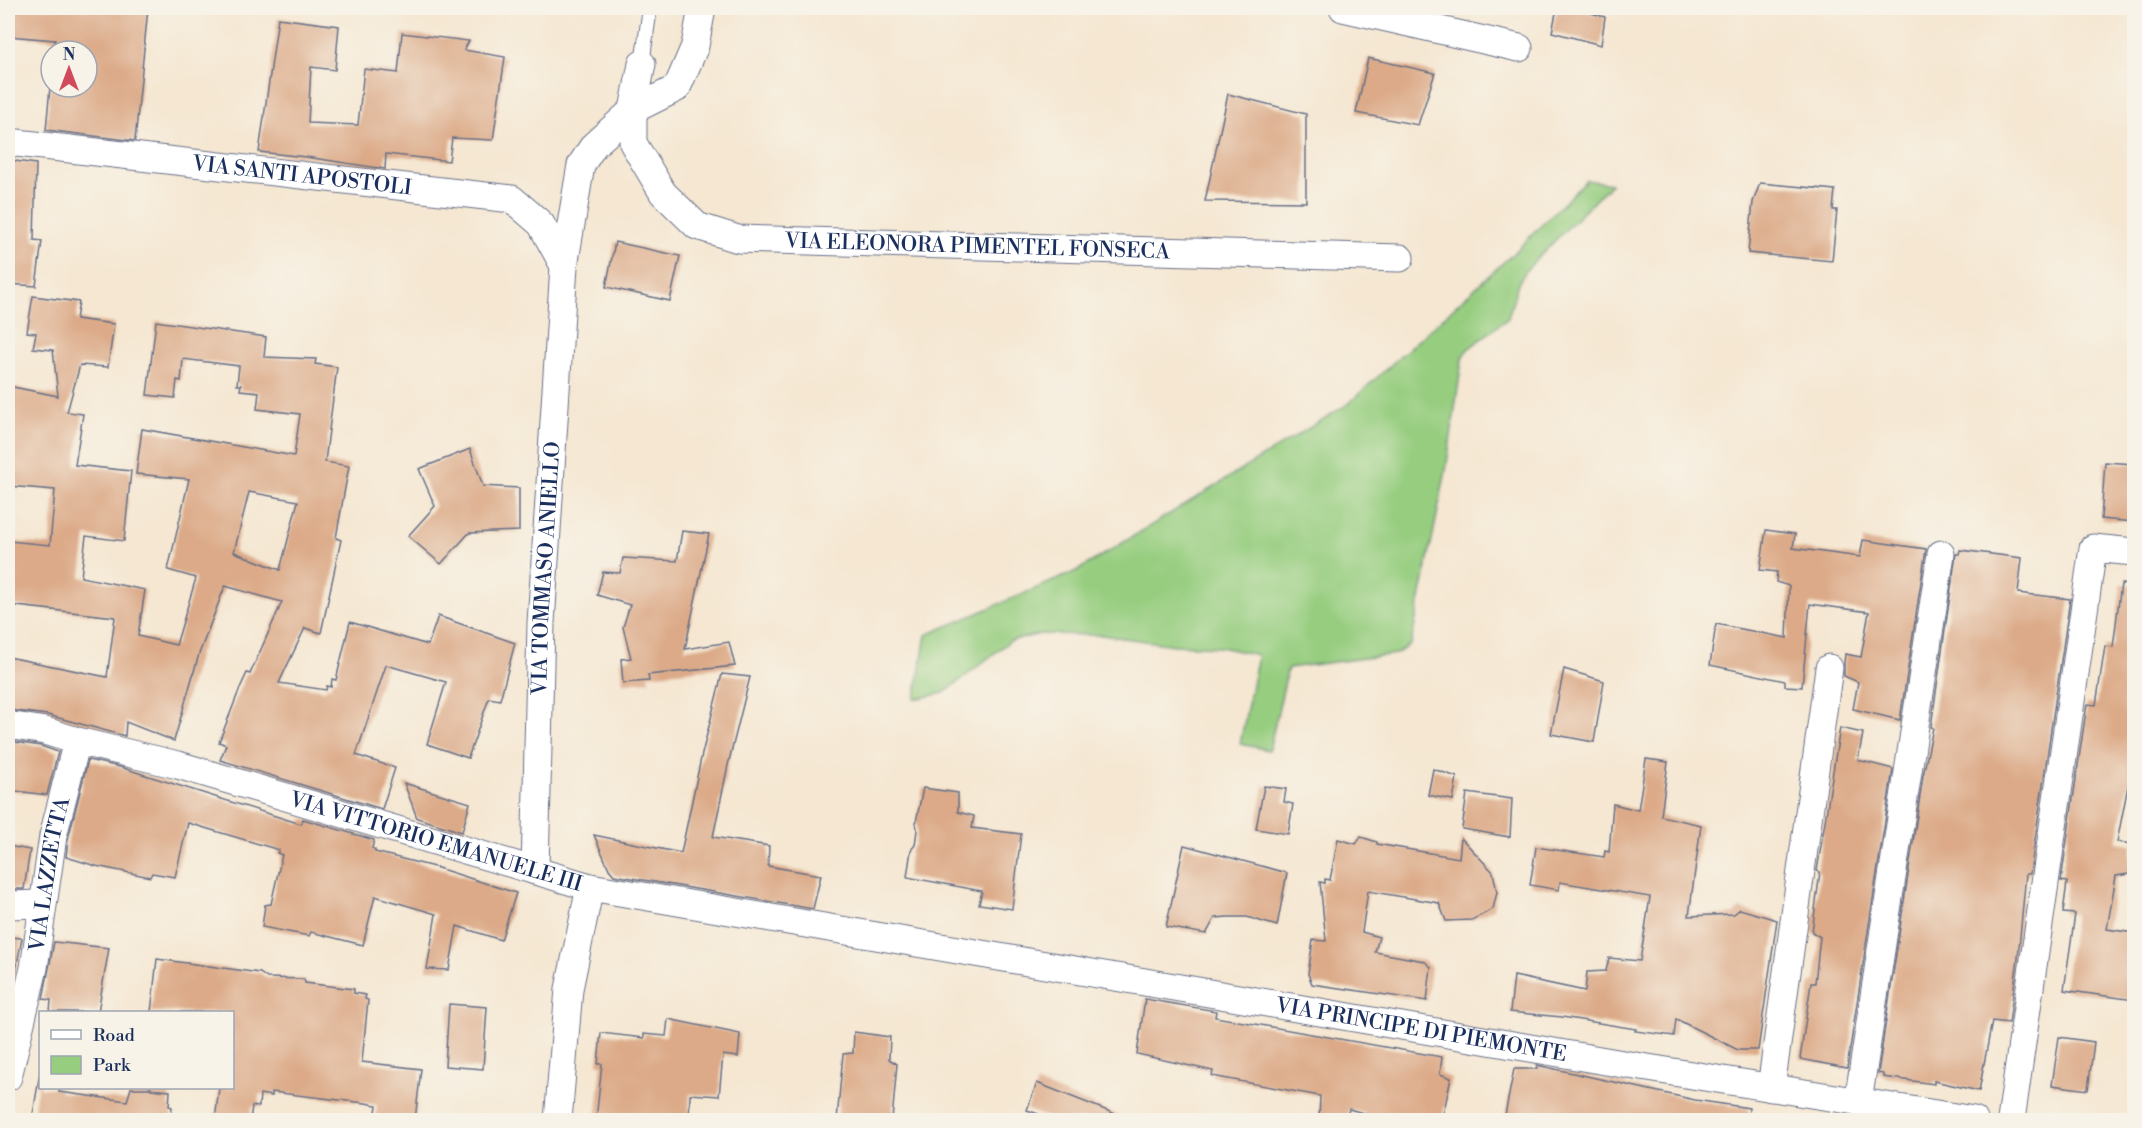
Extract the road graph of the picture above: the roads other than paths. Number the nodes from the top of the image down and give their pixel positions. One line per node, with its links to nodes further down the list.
1 (650, 8): 5 (lane)
2 (702, 8): 6 (street, VIA TOMMASO ANIELLO)
3 (1343, 8): 4 (street)
4 (1519, 48)
5 (642, 64): 6 (street, VIA ELEONORA PIMENTEL FONSECA)
6 (633, 110): 8 (street, VIA ELEONORA PIMENTEL FONSECA); 9 (street, VIA TOMMASO ANIELLO)
7 (8, 142): 9 (street, VIA SANTI APOSTOLI)
8 (1400, 258)
9 (564, 266): 15 (street, VIA TOMMASO ANIELLO)
10 (2134, 552): 25 (street)
11 (1941, 554): 22 (street)
12 (1828, 668): 21 (street)
13 (8, 725): 14 (street, VIA VITTORIO EMANUELE III)
14 (77, 741): 15 (street, VIA VITTORIO EMANUELE III); 17 (street, VIA LAZZETTA)
15 (535, 871): 16 (street, VIA VITTORIO EMANUELE III)
16 (590, 887): 19 (street, VIA VITTORIO EMANUELE III); 23 (street)
17 (42, 904): 18 (street); 20 (street, VIA LAZZETTA)
18 (8, 905)
19 (868, 935): 21 (street, VIA PRINCIPE DI PIEMONTE)
20 (8, 1077)
21 (1772, 1088): 22 (street, VIA PRINCIPE DI PIEMONTE)
22 (1858, 1102): 24 (street, VIA PRINCIPE DI PIEMONTE)
23 (558, 1120)
24 (1974, 1120)
25 (2011, 1120)

